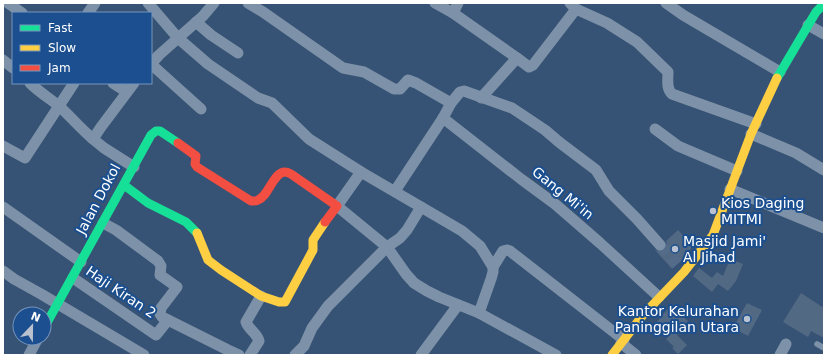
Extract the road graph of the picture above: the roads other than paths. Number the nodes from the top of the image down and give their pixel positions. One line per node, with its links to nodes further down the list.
1 (8, 3): 11 (street)
2 (95, 3): 12 (street)
3 (148, 3): 17 (street)
4 (214, 3): 14 (street)
5 (248, 3): 31 (street)
6 (435, 3): 13 (street)
7 (458, 3): 13 (street)
8 (666, 3): 24 (street)
9 (824, 4): 15 (street)
10 (573, 6): 19 (street); 36 (street)
11 (21, 12)
12 (89, 12)
13 (453, 13): 19 (street)
14 (196, 22): 17 (street); 18 (street)
15 (808, 25): 16 (street); 24 (street)
16 (824, 34)
17 (178, 38): 21 (street); 42 (street)
18 (238, 53)
19 (517, 58): 30 (street)
20 (3, 60): 23 (street)
21 (152, 63)
22 (152, 65): 33 (street)
23 (12, 67)
24 (780, 72): 36 (street)
25 (31, 84): 32 (street, Jalan Dokol)
26 (73, 84): 32 (street)
27 (115, 84): 29 (street)
28 (133, 84): 29 (street)
29 (127, 92): 37 (street)
30 (481, 98): 31 (street); 51 (street)
31 (451, 103): 34 (street)
32 (59, 106): 37 (street, Jalan Dokol); 38 (street)
33 (201, 109)
34 (444, 118): 45 (street); 58 (street, Gang Mi'in)
35 (655, 129): 41 (street)
36 (754, 129): 40 (street); 41 (street)
37 (93, 139): 39 (street, Jalan Dokol)
38 (3, 146)
39 (134, 167): 43 (street, Jalan Dokol); 46 (street)
40 (824, 170)
41 (737, 171): 44 (street)
42 (361, 172): 45 (street); 46 (street)
43 (124, 185): 49 (street, Jalan Dokol); 57 (street)
44 (730, 189): 50 (street); 58 (street)
45 (394, 191): 48 (street)
46 (337, 206): 52 (street); 57 (street)
47 (3, 207): 53 (street)
48 (420, 207): 52 (street); 54 (street)
49 (104, 223): 53 (street, Jalan Dokol); 63 (street)
50 (824, 228)
51 (660, 245)
52 (387, 247): 60 (street); 69 (street)
53 (81, 262): 56 (street, Jalan Dokol)
54 (493, 267): 61 (street); 64 (street)
55 (3, 271): 59 (street)
56 (73, 278): 59 (street, Jalan Dokol); 63 (street, Haji Kiran 2)
57 (261, 296): 74 (street)
58 (660, 297): 64 (street)
59 (58, 304): 62 (street, Jalan Dokol); 72 (street)
60 (458, 305): 61 (street); 75 (street)
61 (479, 313): 76 (street)
62 (52, 314)
63 (168, 320): 73 (street)
64 (622, 342): 70 (street); 77 (street)
65 (786, 344): 78 (street)
66 (817, 344): 68 (lane)
67 (34, 346): 71 (street)
68 (824, 348)
69 (298, 354)
70 (614, 354)
71 (29, 355)
72 (144, 355)
73 (240, 355)
74 (250, 355)
75 (421, 355)
76 (556, 355)
77 (636, 355)
78 (780, 355)

